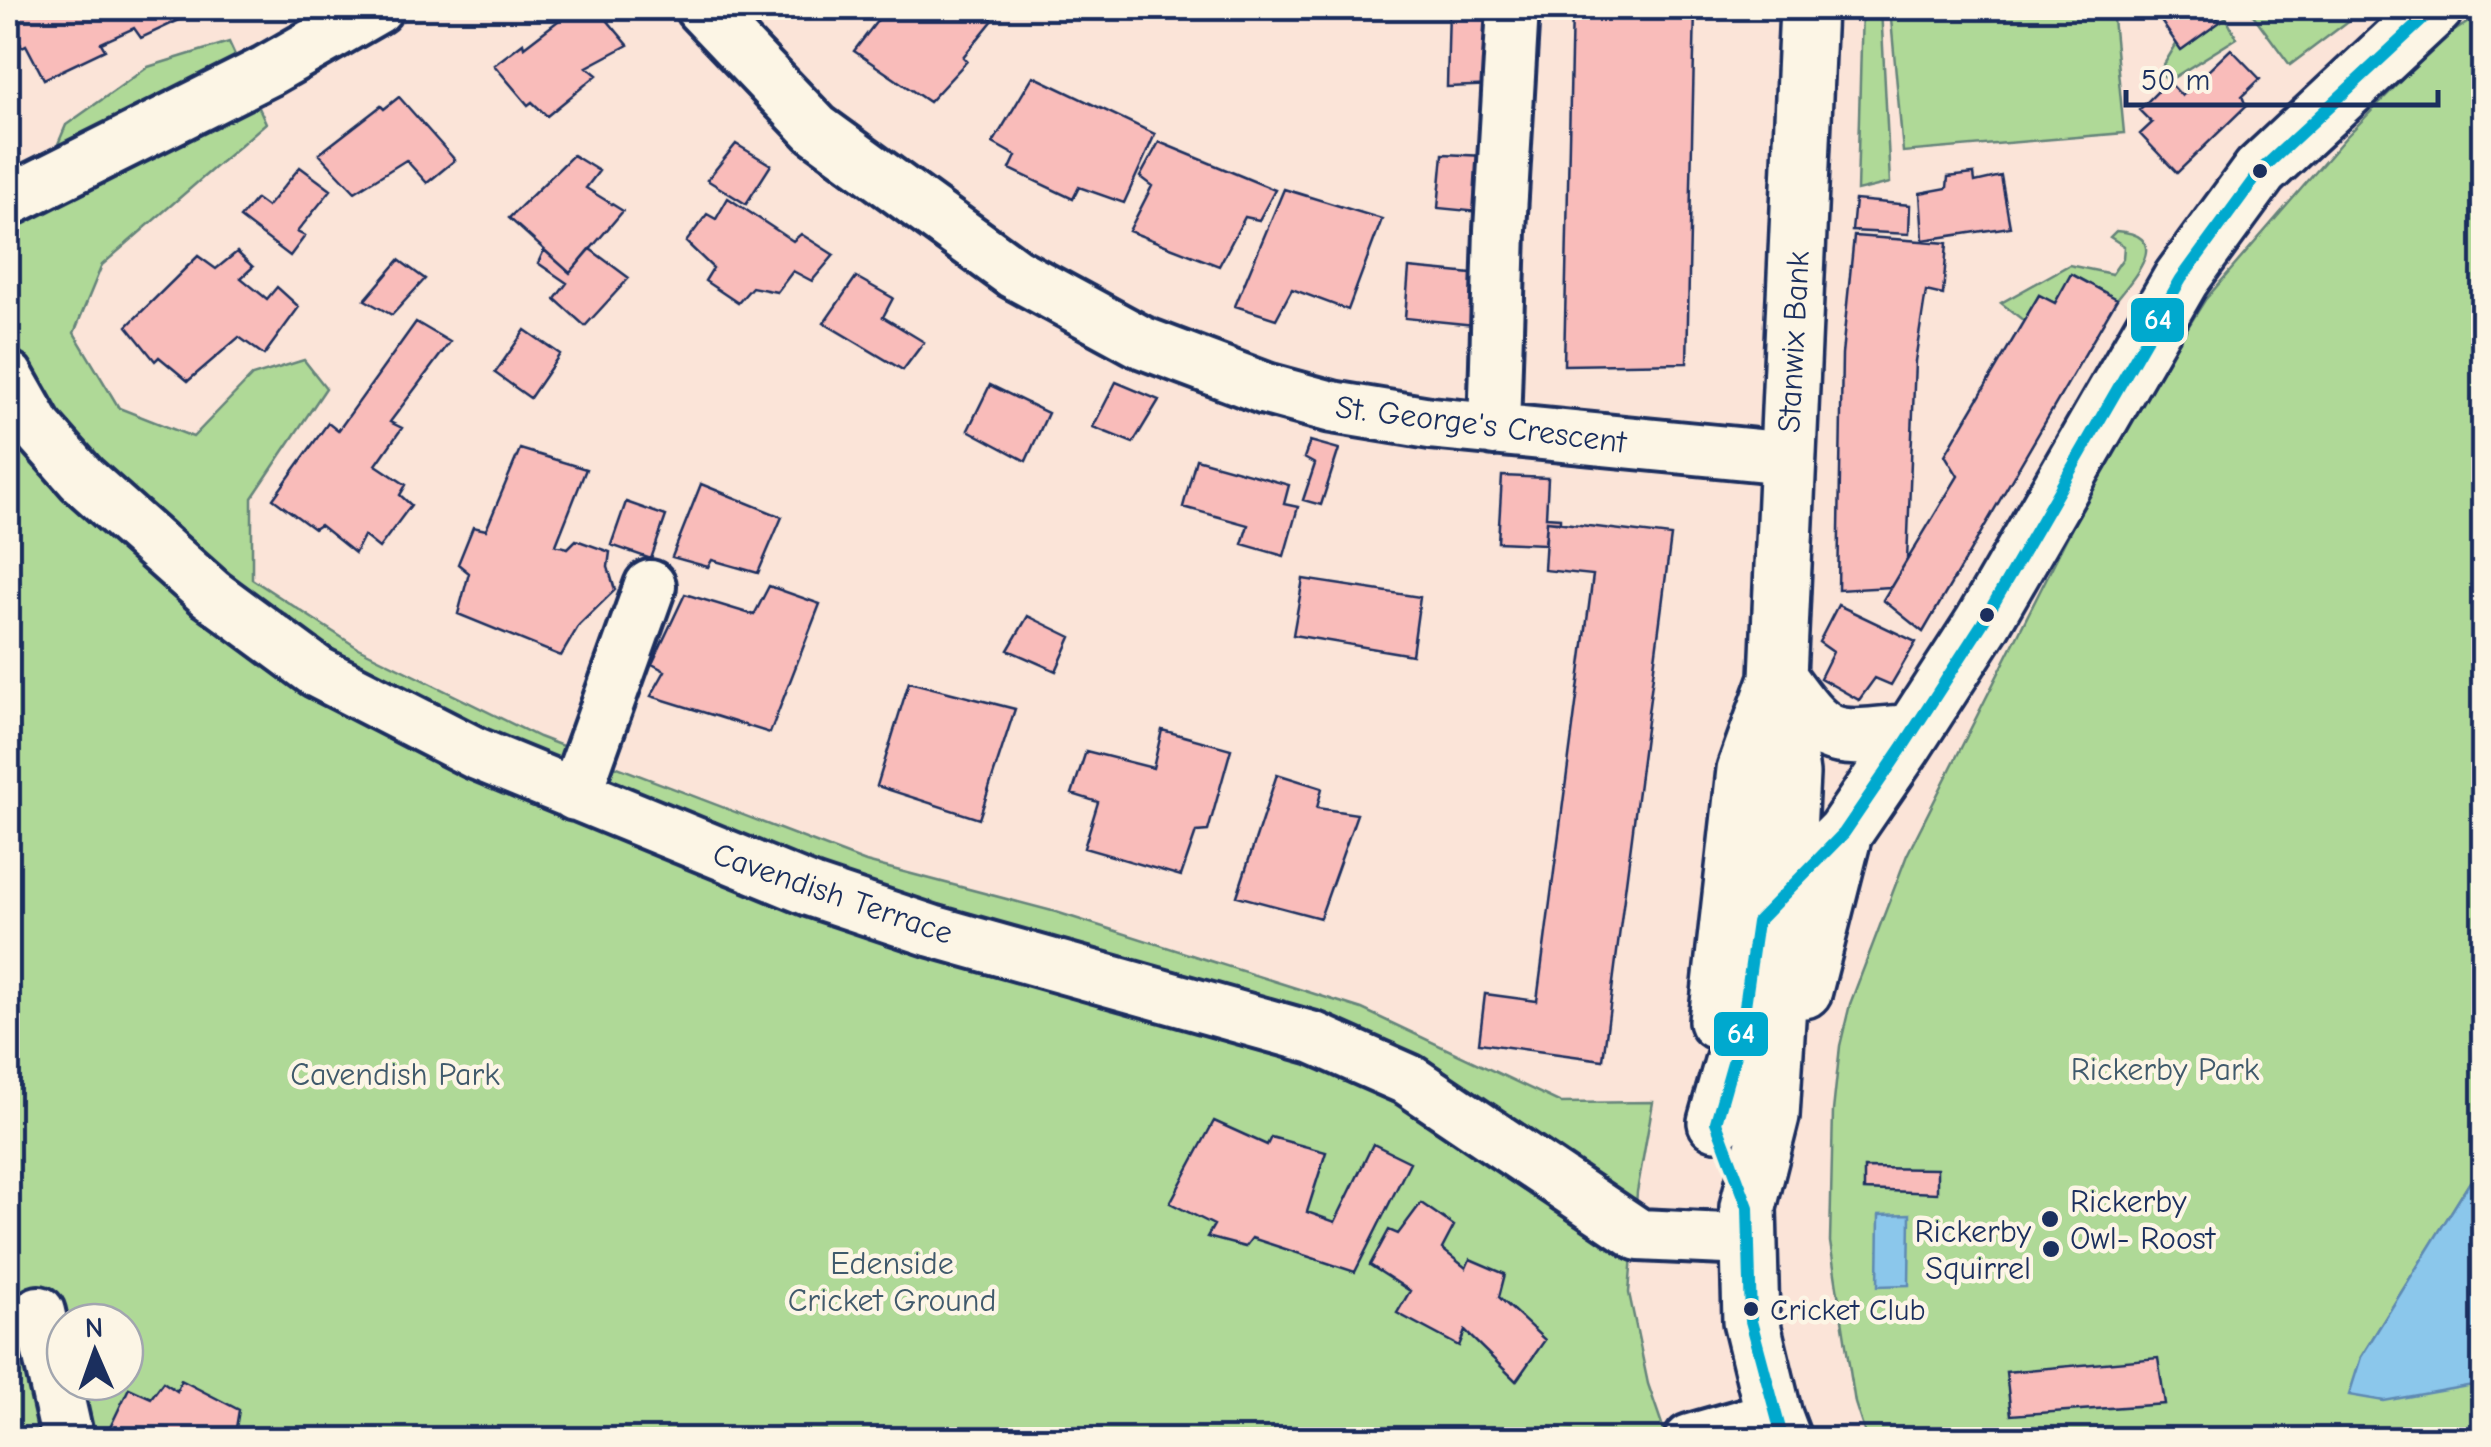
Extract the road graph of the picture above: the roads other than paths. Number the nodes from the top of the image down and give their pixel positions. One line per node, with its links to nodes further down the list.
1 (376, 8): 6 (street)
2 (701, 8): 8 (street, St. George's Crescent)
3 (1513, 8): 8 (street)
4 (1808, 8): 9 (main road, Stanwix Bank)
5 (2435, 8): 12 (main road)
6 (8, 201)
7 (8, 377): 13 (street, Cavendish Terrace)
8 (1494, 430): 9 (street, St. George's Crescent)
9 (1788, 458): 11 (main road, Stanwix Bank)
10 (650, 586): 13 (street)
11 (1778, 676): 12 (main road); 15 (main road, Stanwix Bank); 17 (main road, Stanwix Bank)
12 (1912, 732): 14 (main road)
13 (575, 796): 18 (street, Cavendish Terrace)
14 (1844, 833): 15 (main road); 16 (main road)
15 (1785, 891): 16 (main road, Stanwix Bank); 17 (main road)
16 (1771, 1116): 18 (main road, Stanwix Bank)
17 (1716, 1122): 18 (main road, Stanwix Bank)
18 (1748, 1223): 20 (main road, Stanwix Bank)
19 (38, 1312): 21 (street)
20 (1778, 1428): 22 (street)
21 (68, 1440)
22 (1690, 1440)

